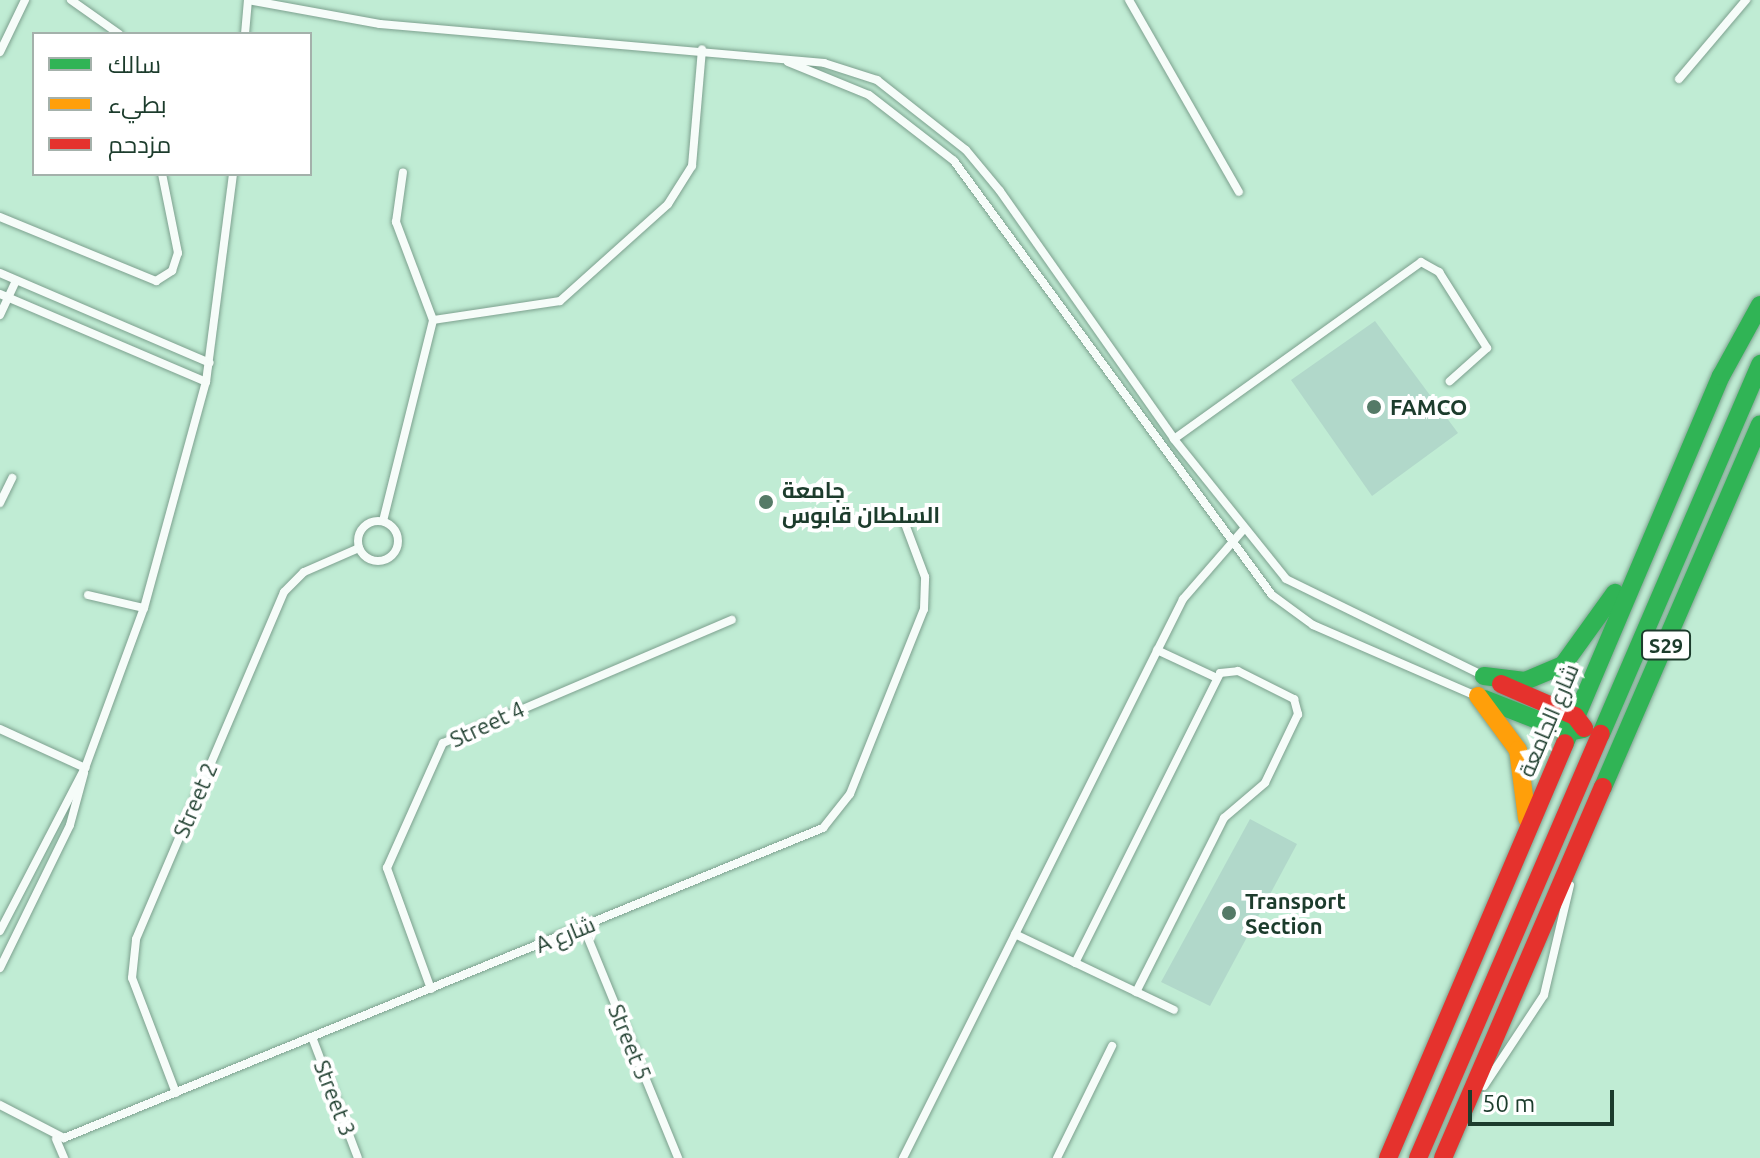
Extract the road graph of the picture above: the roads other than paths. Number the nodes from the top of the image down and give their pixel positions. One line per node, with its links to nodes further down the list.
1 (25, 0): 6 (lane)
2 (71, 0): 7 (lane)
3 (248, 0): 8 (lane); 9 (lane)
4 (1129, 0): 16 (lane)
5 (1746, 0): 12 (lane)
6 (4, 32): 10 (lane)
7 (116, 32)
8 (245, 32)
9 (702, 49): 11 (lane); 23 (lane)
10 (0, 52)
11 (768, 56): 29 (lane); 36 (lane)
12 (1679, 79)
13 (403, 172): 23 (lane)
14 (162, 176): 17 (lane)
15 (233, 176): 24 (lane)
16 (1239, 192)
17 (0, 217)
18 (0, 273): 19 (lane)
19 (16, 280): 20 (lane); 24 (lane)
20 (4, 295): 22 (lane); 27 (lane)
21 (1760, 305): 34 (main road, شارع الجامعة / S29)
22 (0, 315)
23 (433, 320): 32 (lane)
24 (210, 363): 27 (lane)
25 (1760, 364): 45 (main road)
26 (1450, 381): 29 (lane)
27 (206, 382): 39 (lane)
28 (1760, 425): 51 (main road, S29)
29 (1174, 439): 35 (lane)
30 (12, 478): 31 (lane)
31 (0, 503)
32 (383, 521): 37 (lane); 37 (lane)
33 (904, 521): 52 (lane, A شارع)
34 (1657, 526): 42 (main road); 46 (main road, شارع الجامعة / S29)
35 (1243, 530): 36 (lane); 42 (lane)
36 (1231, 542): 41 (lane); 44 (lane)
37 (359, 548): 62 (lane, Street 2)
38 (88, 595): 39 (lane)
39 (144, 608): 49 (lane)
40 (732, 620): 57 (lane, Street 4)
41 (1157, 650): 43 (lane); 54 (lane)
42 (1484, 676): 46 (main road)
43 (1217, 678): 55 (lane); 58 (lane)
44 (1478, 696): 46 (main road); 50 (main road)
45 (1612, 703): 46 (main road); 48 (main road)
46 (1576, 726): 48 (main road); 50 (main road, شارع الجامعة / S29)
47 (0, 729): 49 (lane)
48 (1589, 758): 72 (main road)
49 (85, 768): 53 (lane); 56 (lane)
50 (1523, 839): 71 (main road, شارع الجامعة / S29)
51 (1571, 865): 63 (main road, S29); 63 (lane)
52 (583, 926): 57 (lane, A شارع); 68 (lane, Street 5)
53 (0, 931)
54 (1015, 934): 55 (lane); 69 (lane)
55 (1075, 963): 58 (lane)
56 (0, 968)
57 (431, 989): 60 (lane, A شارع)
58 (1136, 992): 59 (lane)
59 (1174, 1010)
60 (312, 1037): 62 (lane, A شارع); 67 (lane, Street 3)
61 (1112, 1046): 70 (lane)
62 (176, 1093): 65 (lane, A شارع)
63 (1467, 1103): 73 (main road, S29)
64 (0, 1105): 65 (lane)
65 (56, 1139): 66 (lane)
66 (64, 1158)
67 (358, 1158)
68 (678, 1158)
69 (903, 1158)
70 (1057, 1158)
71 (1388, 1158)
72 (1418, 1158)
73 (1443, 1158)

